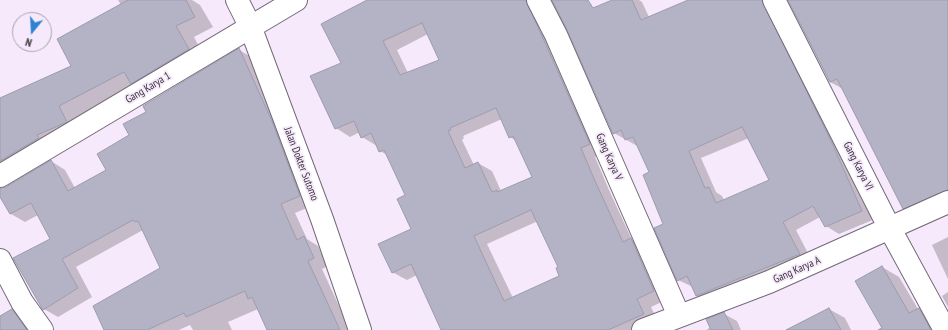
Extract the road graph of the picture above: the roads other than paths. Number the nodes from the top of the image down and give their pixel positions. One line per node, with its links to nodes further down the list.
1 (237, 0): 5 (street, Jalan Dokter Sutomo)
2 (296, 0): 5 (street, Gang Karya 1)
3 (538, 0): 10 (street, Gang Karya V)
4 (774, 0): 8 (street, Gang Karya VI)
5 (250, 26): 6 (street, Gang Karya 1); 12 (street, Jalan Dokter Sutomo)
6 (0, 176)
7 (948, 202): 8 (street, Gang Karya A)
8 (890, 229): 10 (street, Gang Karya A); 14 (street, Gang Karya VI)
9 (0, 260): 11 (street)
10 (679, 316): 13 (street, Gang Karya A)
11 (42, 330)
12 (360, 330)
13 (643, 330)
14 (945, 330)

